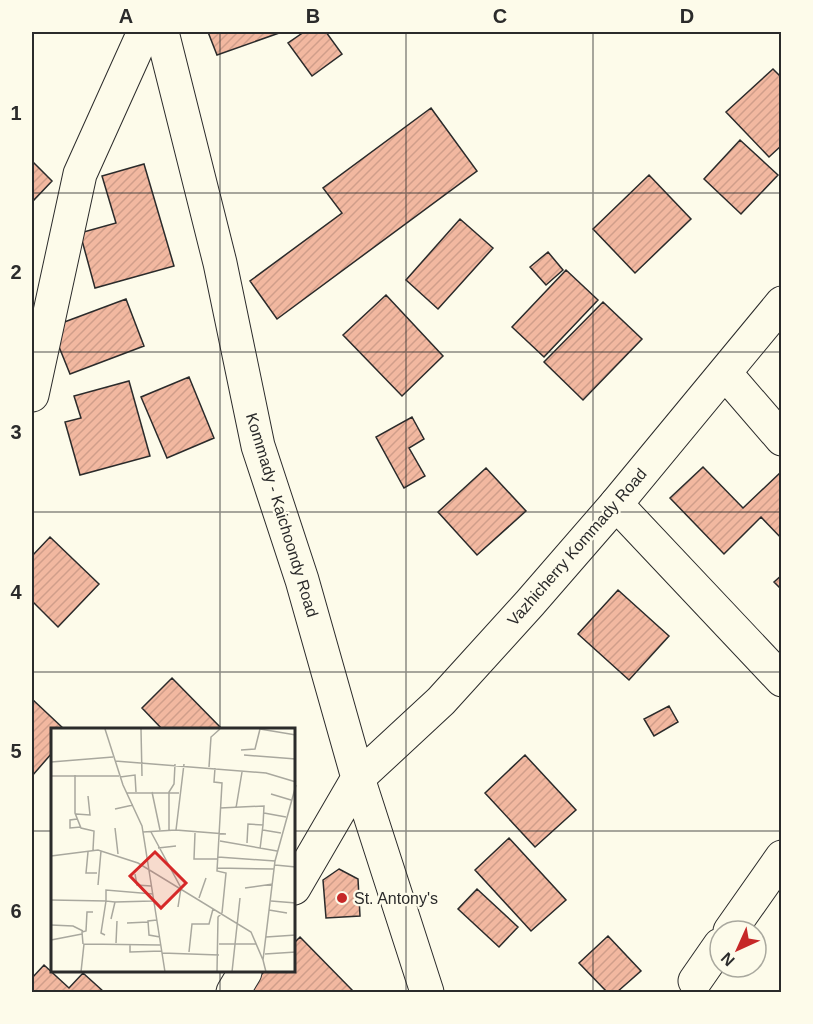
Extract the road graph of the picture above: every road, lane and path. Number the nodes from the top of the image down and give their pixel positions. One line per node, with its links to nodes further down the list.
1 (144, 32): 5 (main road)
2 (162, 32): 9 (main road, Kommady - Kaichoondy Road)
3 (782, 303): 4 (main road, Vazhicherry Kommady Road)
4 (725, 373): 6 (main road); 7 (main road, Vazhicherry Kommady Road)
5 (32, 395)
6 (782, 439)
7 (616, 504): 8 (main road); 9 (main road, Vazhicherry Kommady Road)
8 (782, 680)
9 (358, 778): 11 (main road, Vazhicherry Kommady Road); 17 (main road, Kommady - Kaichoondy Road)
10 (782, 857): 12 (main road)
11 (296, 885)
12 (738, 919)
13 (708, 962): 15 (main road)
14 (244, 973): 16 (main road)
15 (695, 981)
16 (233, 993)
17 (427, 993)

